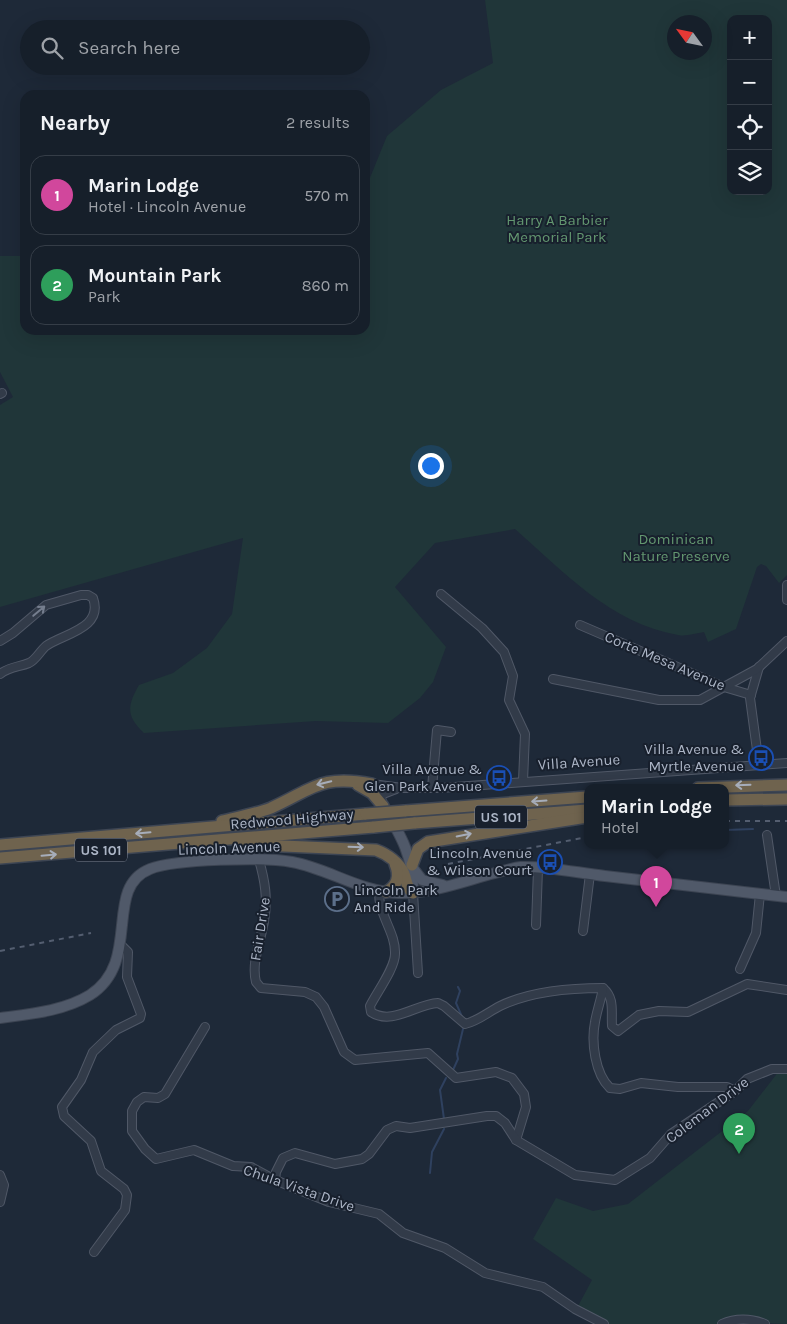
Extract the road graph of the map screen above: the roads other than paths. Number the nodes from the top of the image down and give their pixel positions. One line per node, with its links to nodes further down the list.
1 (787, 586): 3 (street)
2 (441, 594): 16 (street)
3 (787, 600)
4 (580, 625): 10 (street, Corte Mesa Avenue)
5 (0, 641): 8 (street, one-way to 8)
6 (787, 641): 7 (street)
7 (759, 667): 10 (street); 11 (street)
8 (0, 674)
9 (553, 679): 10 (street)
10 (724, 687): 11 (street, Corte Mesa Avenue)
11 (751, 695): 14 (street)
12 (452, 732): 21 (street)
13 (787, 763): 14 (street, Villa Avenue)
14 (759, 765): 16 (street, Villa Avenue)
15 (351, 781): 17 (highway); 25 (highway); 28 (highway, one-way to 28)
16 (524, 781): 21 (street, Villa Avenue)
17 (372, 784): 20 (street, Villa Avenue)
18 (787, 785): 19 (highway, one-way to 19)
19 (729, 787)
20 (402, 788): 21 (street, Villa Avenue); 25 (street, Villa Avenue)
21 (432, 788)
22 (584, 797): 28 (highway, Redwood Highway / US 101, one-way to 28, bridge)
23 (787, 798): 24 (highway)
24 (729, 800)
25 (383, 806): 37 (main road)
26 (584, 810): 31 (highway, Redwood Highway / US 101, bridge)
27 (584, 817): 37 (highway, one-way to 27)
28 (192, 829): 32 (highway, Redwood Highway / US 101, one-way to 32)
29 (767, 834): 44 (street)
30 (0, 839): 32 (highway)
31 (202, 841): 34 (highway, Redwood Highway / US 101, one-way to 31); 35 (highway, one-way to 35)
32 (27, 843): 33 (highway, Redwood Highway / US 101)
33 (0, 845)
34 (0, 858)
35 (391, 858): 41 (highway); 42 (highway)
36 (259, 860): 41 (main road, Lincoln Avenue); 48 (main road, Lincoln Avenue); 57 (street, Fair Drive)
37 (412, 865): 40 (main road); 42 (main road)
38 (538, 869): 39 (main road, Lincoln Avenue); 40 (main road, Lincoln Avenue); 46 (street)
39 (590, 874): 43 (main road, Lincoln Avenue); 47 (street)
40 (446, 886): 42 (main road, Lincoln Avenue)
41 (383, 892): 42 (main road, Lincoln Avenue); 51 (street)
42 (413, 893): 50 (street)
43 (760, 894): 44 (main road, Lincoln Avenue); 49 (street)
44 (776, 896): 45 (main road, Lincoln Avenue)
45 (787, 897)
46 (536, 925)
47 (583, 931)
48 (121, 945): 53 (main road, Lincoln Avenue); 61 (street)
49 (740, 969)
50 (418, 973)
51 (603, 988): 52 (street); 56 (street)
52 (787, 990)
53 (0, 1018)
54 (205, 1027): 59 (street, Chula Vista Drive)
55 (787, 1069): 56 (street, Coleman Drive)
56 (735, 1091): 57 (street, Coleman Drive)
57 (516, 1140): 59 (street, Coleman Drive)
58 (0, 1175): 60 (street)
59 (275, 1180): 62 (street, Chula Vista Drive)
60 (0, 1202)
61 (94, 1252)
62 (604, 1324)
63 (722, 1324): 64 (street)
64 (765, 1324)

